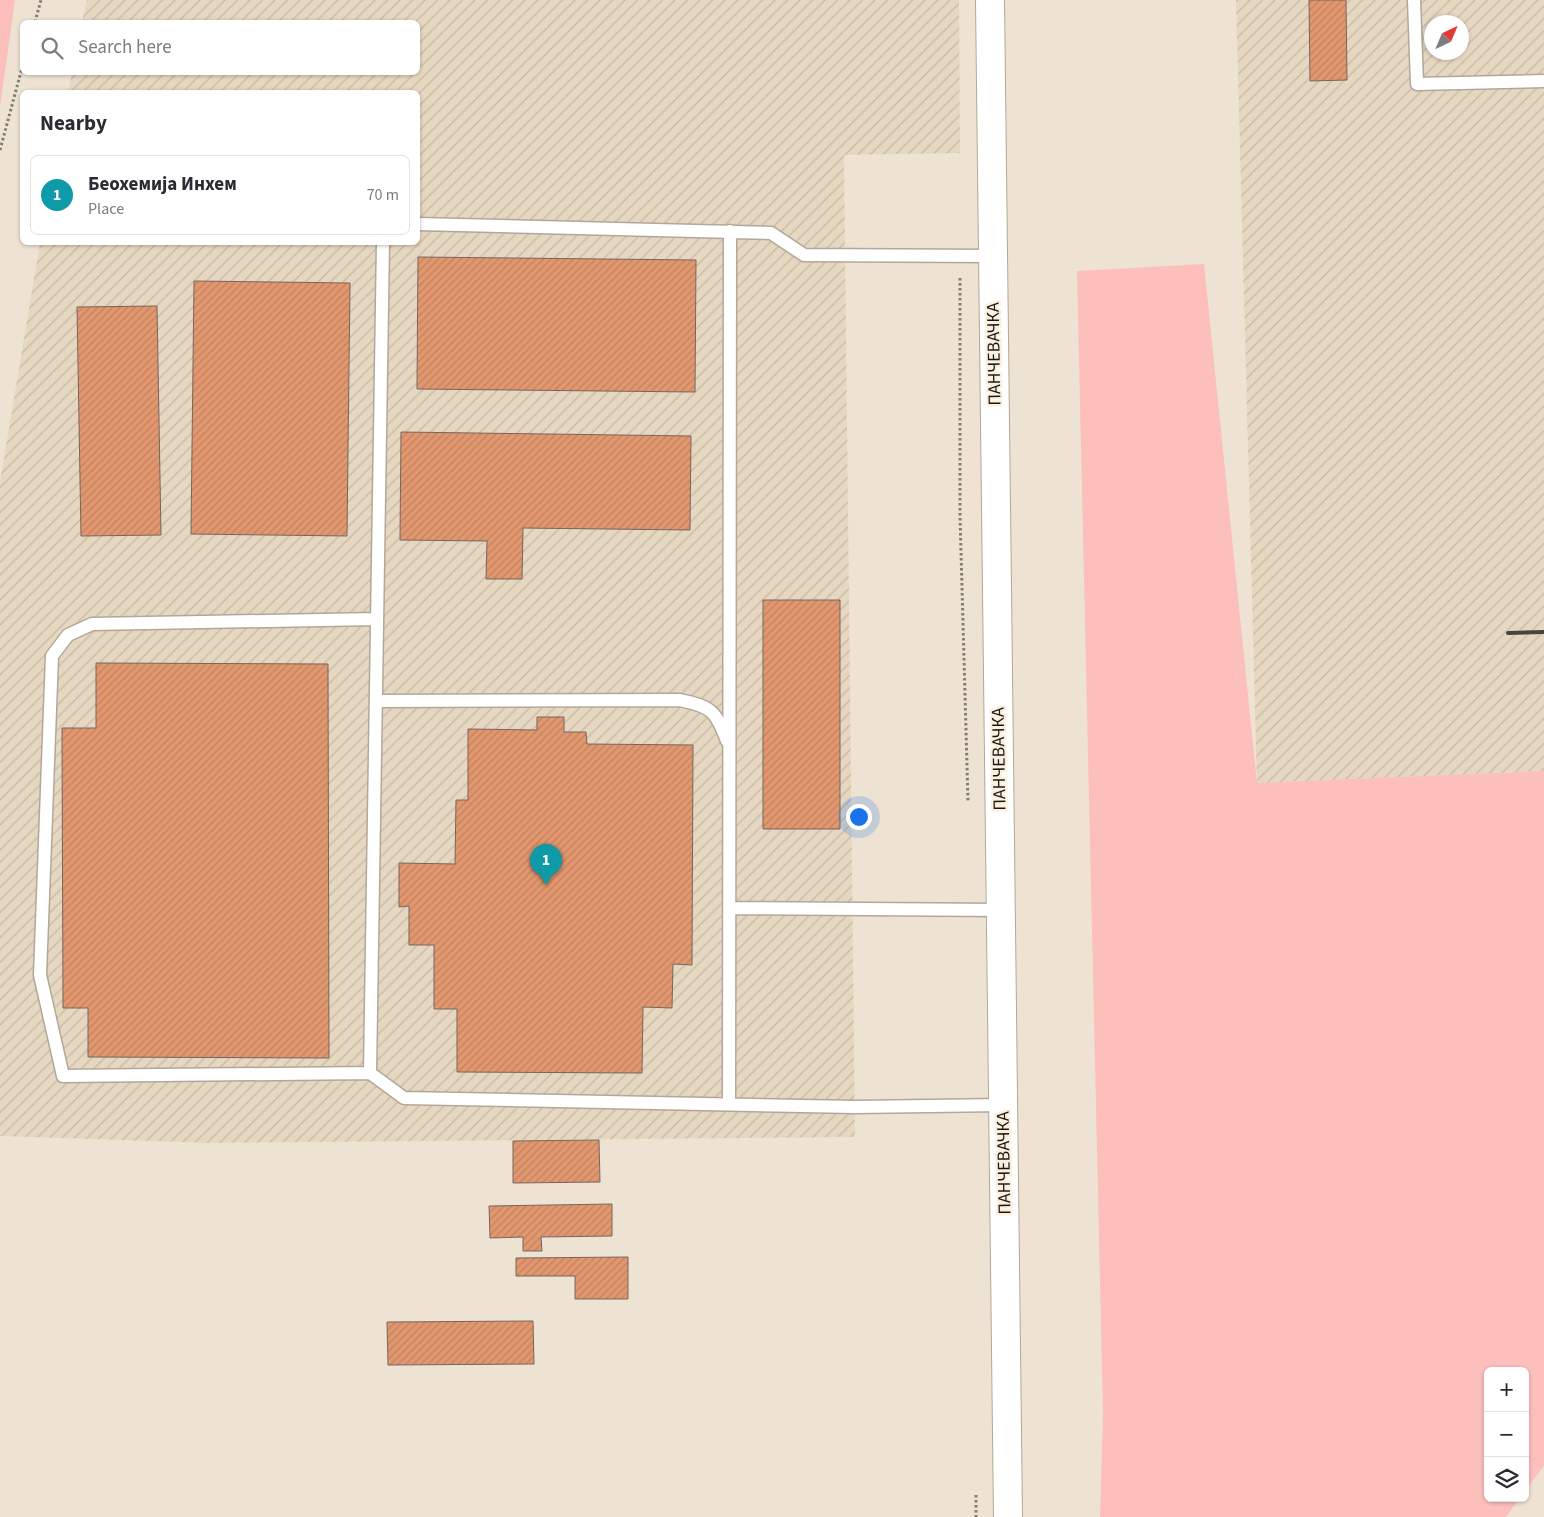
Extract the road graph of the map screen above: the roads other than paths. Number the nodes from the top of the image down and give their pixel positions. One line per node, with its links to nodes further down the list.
1 (990, 0): 7 (street, ПАНЧЕВАЧКА)
2 (1414, 0): 3 (lane)
3 (1544, 81)
4 (420, 224): 5 (lane)
5 (730, 231): 7 (lane); 10 (lane)
6 (383, 245): 8 (lane)
7 (993, 256): 12 (street, ПАНЧЕВАЧКА)
8 (377, 619): 9 (lane); 13 (lane)
9 (376, 701): 10 (lane); 13 (lane)
10 (730, 748): 11 (lane)
11 (730, 908): 12 (lane); 14 (lane)
12 (1001, 910): 15 (street, ПАНЧЕВАЧКА)
13 (370, 1073): 14 (lane)
14 (729, 1104): 15 (lane)
15 (1003, 1105): 16 (street, ПАНЧЕВАЧКА)
16 (1008, 1517)

